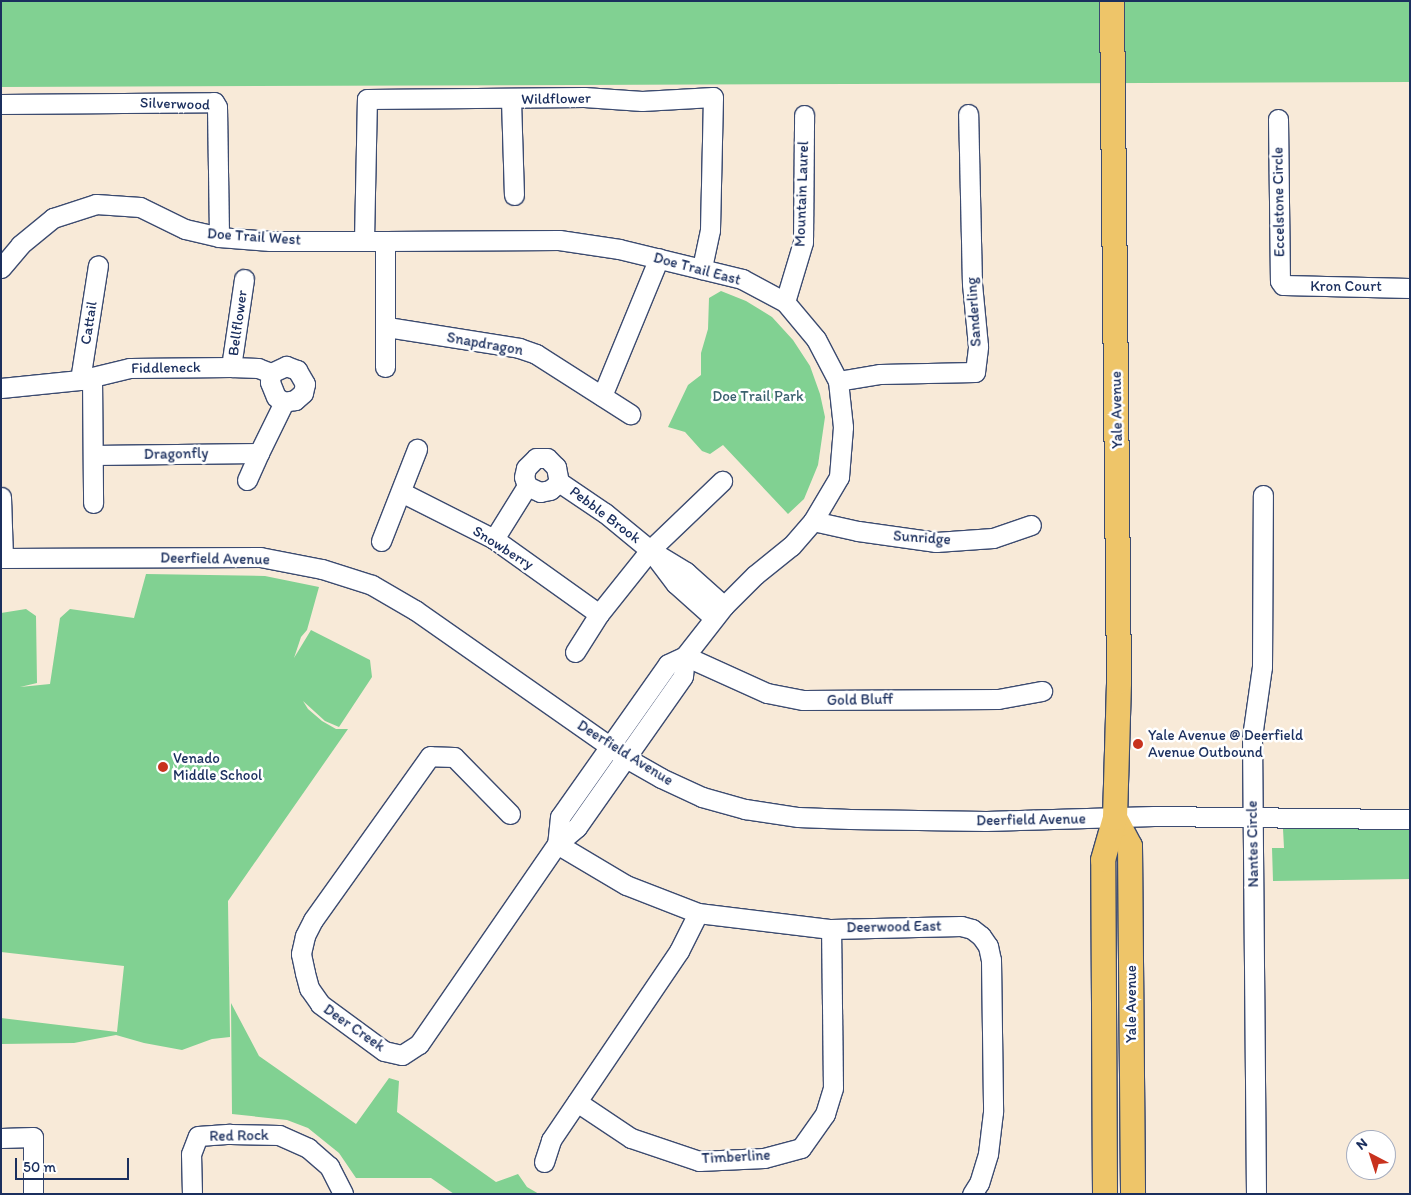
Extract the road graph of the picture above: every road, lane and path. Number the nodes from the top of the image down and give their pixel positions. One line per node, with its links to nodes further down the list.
1 (1112, 1): 54 (main road, Yale Avenue)
2 (511, 100): 7 (street); 9 (street, Wildflower); 14 (street, Wildflower)
3 (1, 104): 8 (street, Silverwood)
4 (968, 114): 24 (street, Sanderling)
5 (804, 115): 18 (street, Mountain Laurel)
6 (1278, 119): 16 (street, Eccelstone Circle)
7 (514, 195)
8 (219, 237): 9 (street, Doe Trail West); 13 (street, Doe Trail West)
9 (364, 240): 10 (street, Doe Trail West)
10 (385, 242): 11 (street, Doe Trail East); 19 (street)
11 (659, 258): 14 (street, Doe Trail East); 26 (street)
12 (98, 265): 23 (street, Cattail)
13 (1, 268)
14 (702, 269): 18 (street, Doe Trail East)
15 (244, 279): 20 (street, Bellflower)
16 (1282, 286): 17 (street, Kron Court)
17 (1410, 288)
18 (785, 302): 24 (street, Doe Trail East)
19 (387, 327): 21 (street); 26 (street, Snapdragon)
20 (231, 367): 22 (street, Fiddleneck); 23 (street, Fiddleneck)
21 (385, 367)
22 (271, 373): 27 (street); 27 (street, Fiddleneck)
23 (86, 379): 25 (street, Fiddleneck); 31 (street)
24 (838, 381): 40 (street, Doe Trail East)
25 (1, 388)
26 (602, 396): 28 (street, Snapdragon)
27 (284, 402): 30 (street)
28 (630, 414)
29 (417, 449): 36 (street)
30 (259, 453): 31 (street, Dragonfly); 32 (street)
31 (93, 455): 39 (street)
32 (247, 480)
33 (722, 481): 44 (street)
34 (559, 482): 35 (street, Pebble Brook); 35 (street, Pebble Brook); 44 (street, Pebble Brook)
35 (528, 486): 42 (street, Pebble Brook)
36 (401, 492): 42 (street, Snowberry); 43 (street)
37 (1263, 495): 55 (street, Nantes Circle)
38 (1, 497): 45 (street)
39 (93, 504)
40 (813, 521): 41 (street, Sunridge); 46 (street, Doe Trail East)
41 (1031, 525)
42 (494, 539): 47 (street, Snowberry)
43 (381, 541)
44 (650, 550): 46 (street, Pebble Brook); 47 (street)
45 (2, 558): 51 (street, Deerfield Avenue)
46 (719, 612): 49 (street, Doe Trail East)
47 (599, 614): 48 (street)
48 (575, 652)
49 (685, 656): 50 (street, Gold Bluff); 51 (street, Doe Trail East); 52 (street, Doe Trail East)
50 (1042, 691)
51 (609, 747): 52 (street, Deerfield Avenue); 57 (street, Deer Creek)
52 (626, 758): 54 (street, Deerfield Avenue); 57 (street, Deer Creek)
53 (510, 814): 57 (street, Deer Creek)
54 (1115, 818): 55 (street, Deerfield Avenue); 67 (main road, Yale Avenue); 68 (main road, Yale Avenue)
55 (1254, 818): 56 (street, Deerfield Avenue); 69 (street, Nantes Circle)
56 (1410, 819)
57 (557, 844): 58 (street, Deerwood East)
58 (698, 913): 59 (street, Deerwood East); 60 (street)
59 (831, 929): 60 (street, Timberline); 66 (street, Deerwood East)
60 (577, 1102): 62 (street)
61 (1, 1138): 63 (street)
62 (544, 1162)
63 (33, 1194)
64 (192, 1194): 65 (street, Red Rock)
65 (343, 1194)
66 (972, 1194)
67 (1105, 1194)
68 (1133, 1194)
69 (1256, 1194)

